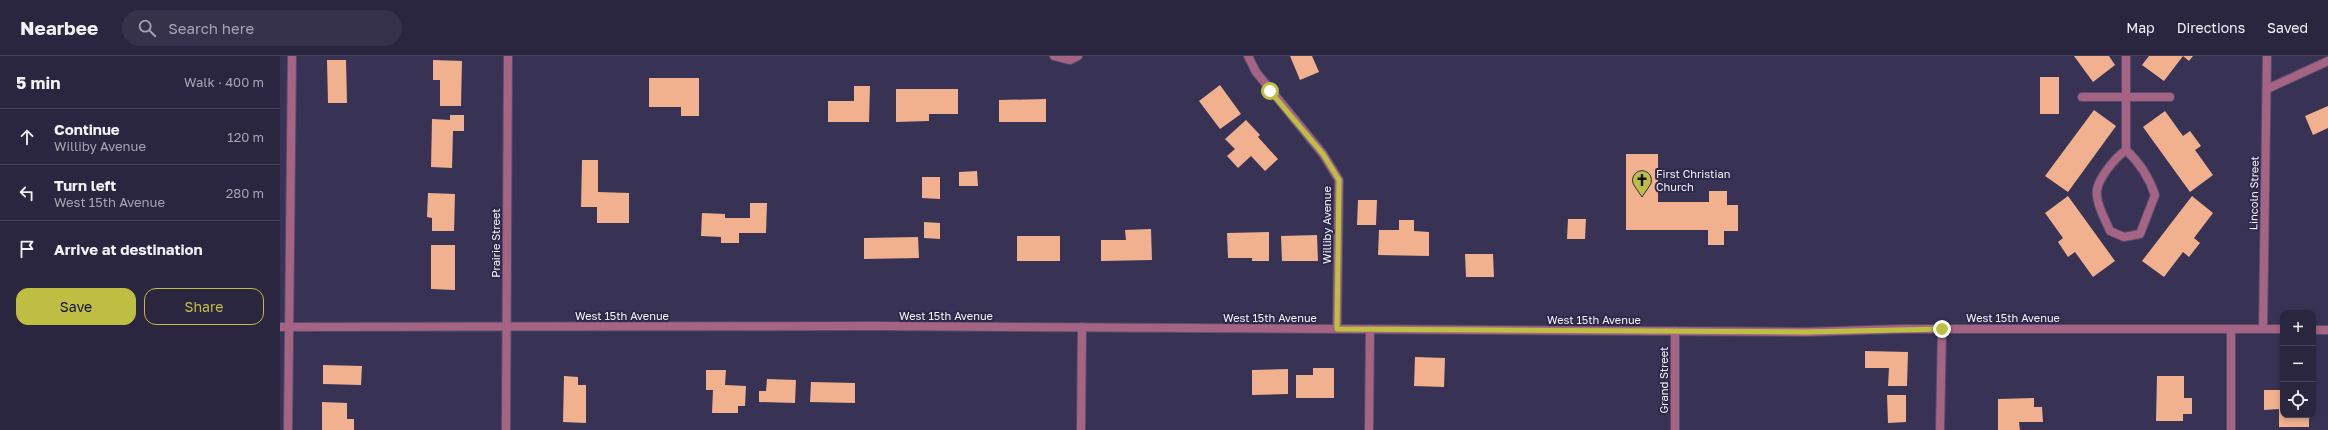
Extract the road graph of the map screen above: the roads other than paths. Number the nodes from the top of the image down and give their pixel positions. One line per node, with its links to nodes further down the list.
1 (292, 56): 15 (street)
2 (508, 56): 16 (street, Prairie Street)
3 (1054, 56): 4 (street)
4 (1078, 56)
5 (1248, 56): 18 (street, Williby Avenue)
6 (2126, 56): 11 (street)
7 (2267, 56): 9 (street, Lincoln Street)
8 (2328, 61): 9 (street)
9 (2267, 88): 22 (street, Lincoln Street)
10 (2082, 97): 11 (street)
11 (2126, 97): 12 (street); 13 (street)
12 (2170, 97)
13 (2126, 150): 13 (street)
14 (280, 327): 15 (street, West 15th Avenue)
15 (290, 327): 16 (street, West 15th Avenue); 27 (street)
16 (506, 327): 17 (street, West 15th Avenue); 28 (street, Prairie Street)
17 (1082, 328): 18 (street, West 15th Avenue); 29 (street)
18 (1337, 329): 19 (street, West 15th Avenue)
19 (1370, 329): 26 (street, West 15th Avenue); 30 (street)
20 (1942, 329): 21 (street, West 15th Avenue); 26 (street, West 15th Avenue); 32 (street)
21 (2231, 329): 22 (street, West 15th Avenue); 33 (street)
22 (2263, 329): 23 (street, West 15th Avenue)
23 (2280, 329)
24 (2316, 330): 25 (street)
25 (2328, 330)
26 (1676, 331): 31 (street, Grand Street)
27 (288, 430)
28 (506, 430)
29 (1081, 430)
30 (1369, 430)
31 (1675, 430)
32 (1940, 430)
33 (2231, 430)

